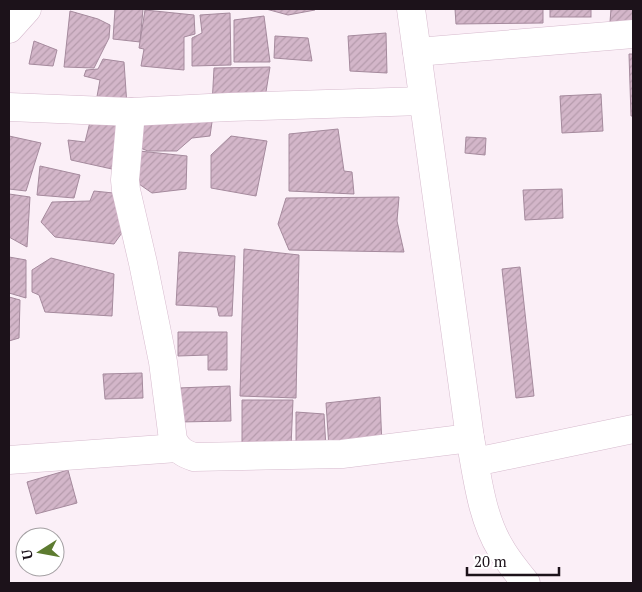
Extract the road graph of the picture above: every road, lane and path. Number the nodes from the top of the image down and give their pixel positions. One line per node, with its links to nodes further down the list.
1 (28, 9): 3 (street)
2 (411, 9): 5 (street)
3 (9, 29)
4 (633, 34): 5 (street)
5 (417, 52): 6 (street)
6 (423, 101): 8 (street); 11 (street)
7 (9, 107): 8 (street)
8 (131, 112): 10 (street)
9 (633, 429): 11 (street)
10 (177, 448): 11 (street); 12 (street)
11 (473, 450): 13 (street)
12 (9, 460)
13 (526, 583)

